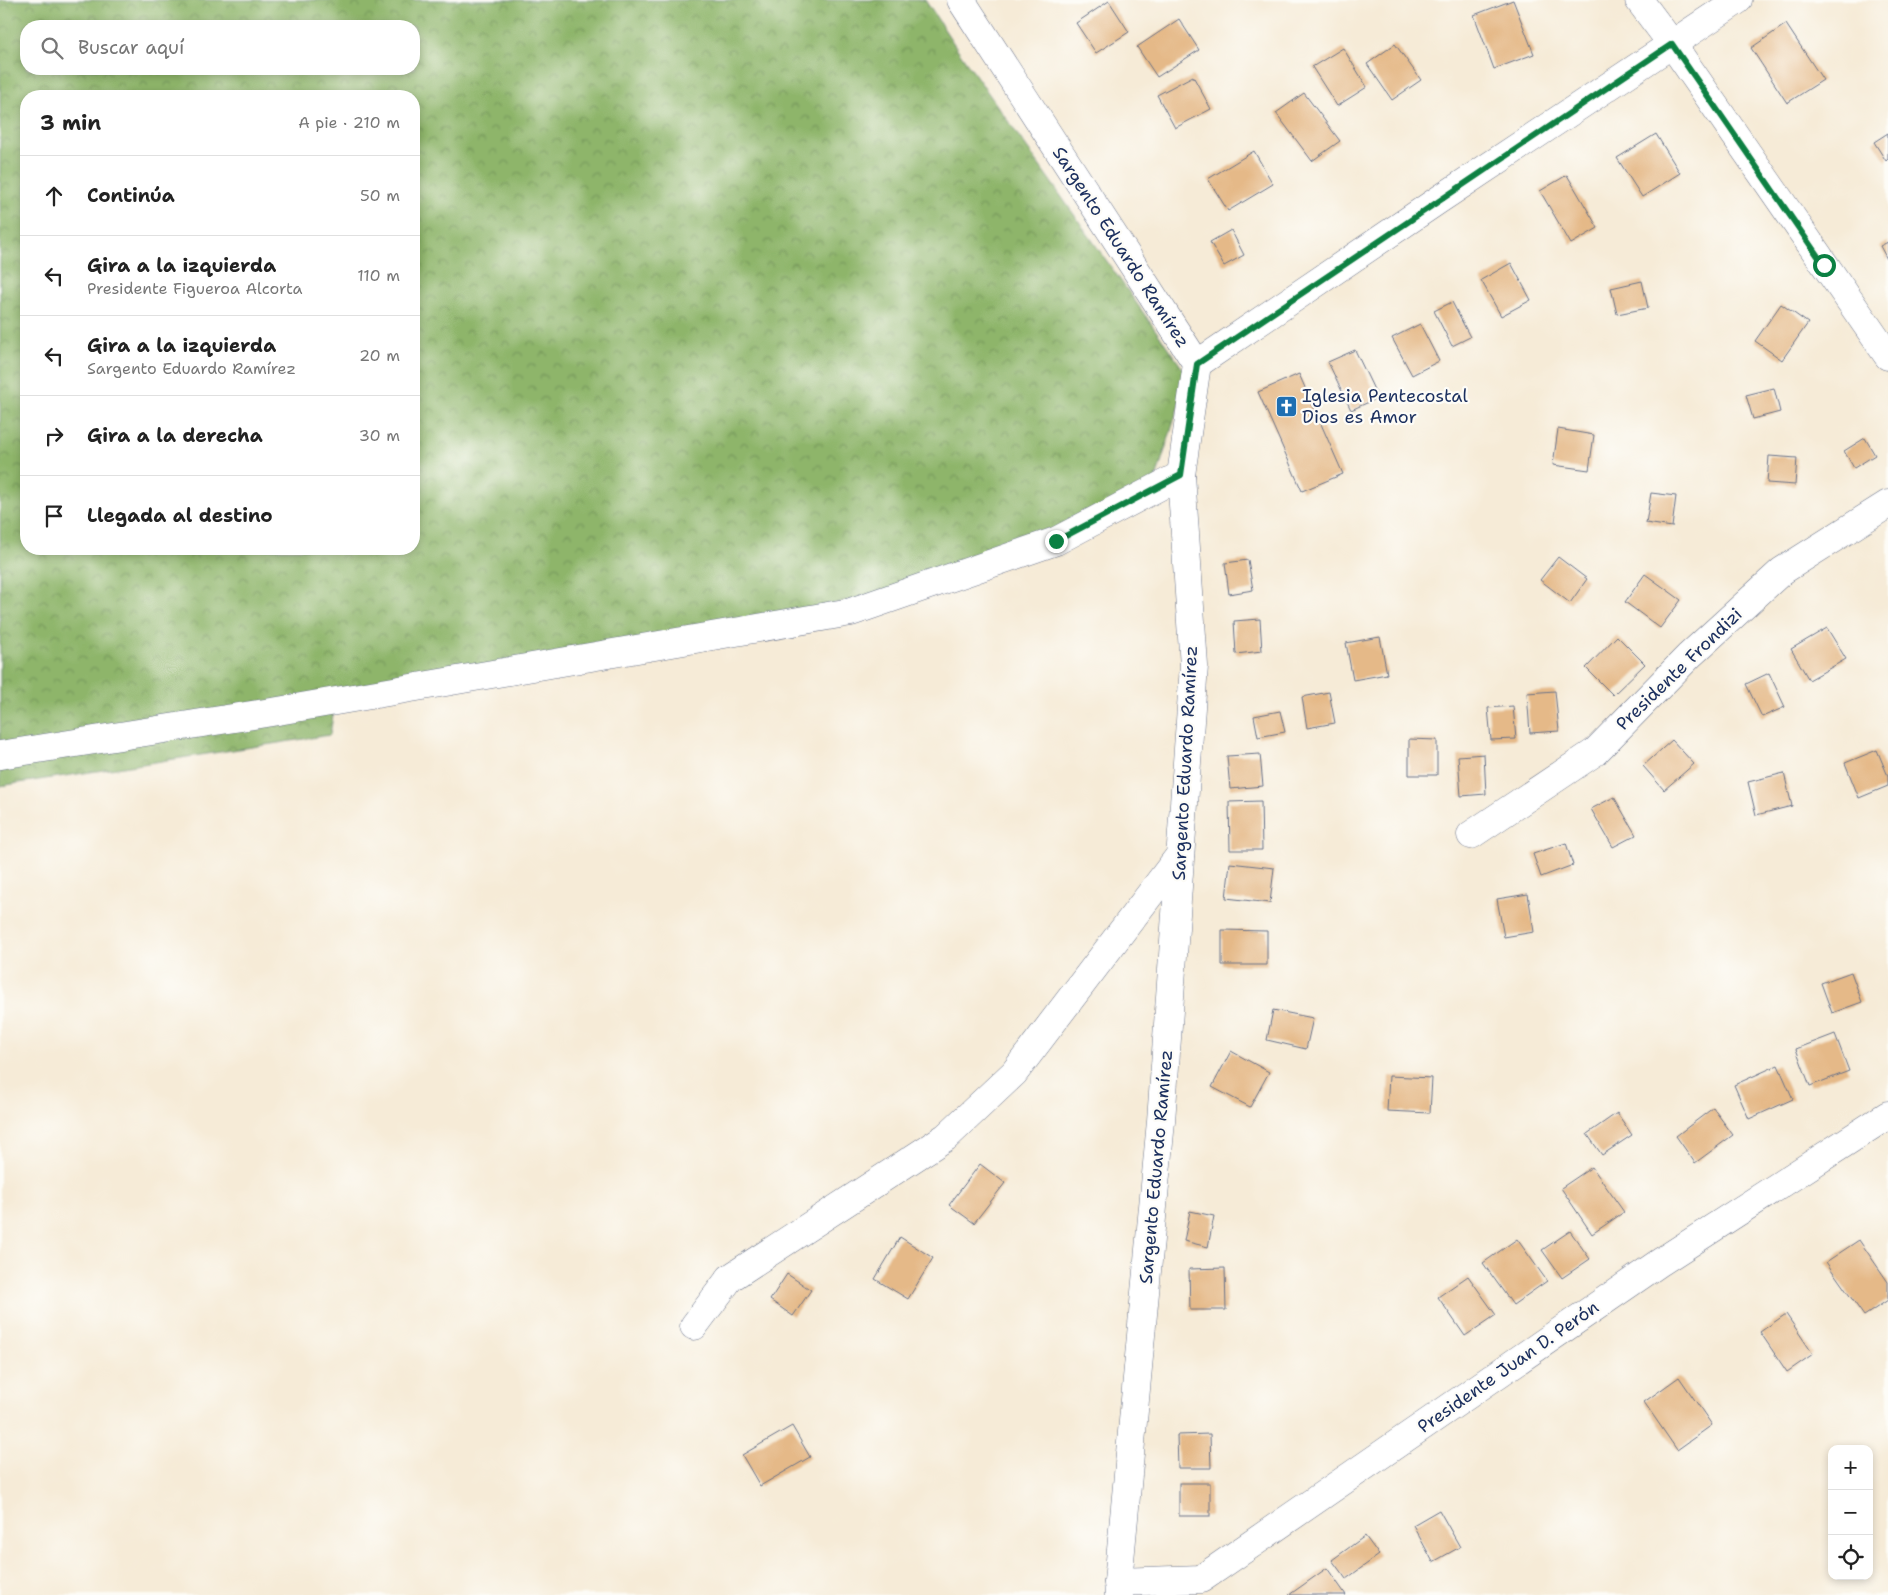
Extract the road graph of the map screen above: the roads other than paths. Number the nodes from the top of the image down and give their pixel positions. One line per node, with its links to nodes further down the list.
1 (961, 0): 6 (street, Sargento Eduardo Ramírez)
2 (1639, 0): 4 (street)
3 (1738, 0): 4 (street)
4 (1672, 44): 5 (street); 6 (street)
5 (1888, 356)
6 (1197, 364): 7 (street, Sargento Eduardo Ramírez)
7 (1181, 475): 9 (street); 11 (street, Sargento Eduardo Ramírez)
8 (1888, 504): 10 (street, Presidente Frondizi)
9 (0, 755)
10 (1471, 835)
11 (1180, 855): 13 (street); 14 (street, Sargento Eduardo Ramírez)
12 (1888, 1115): 14 (street, Presidente Juan D. Perón)
13 (694, 1326)
14 (1118, 1588)

